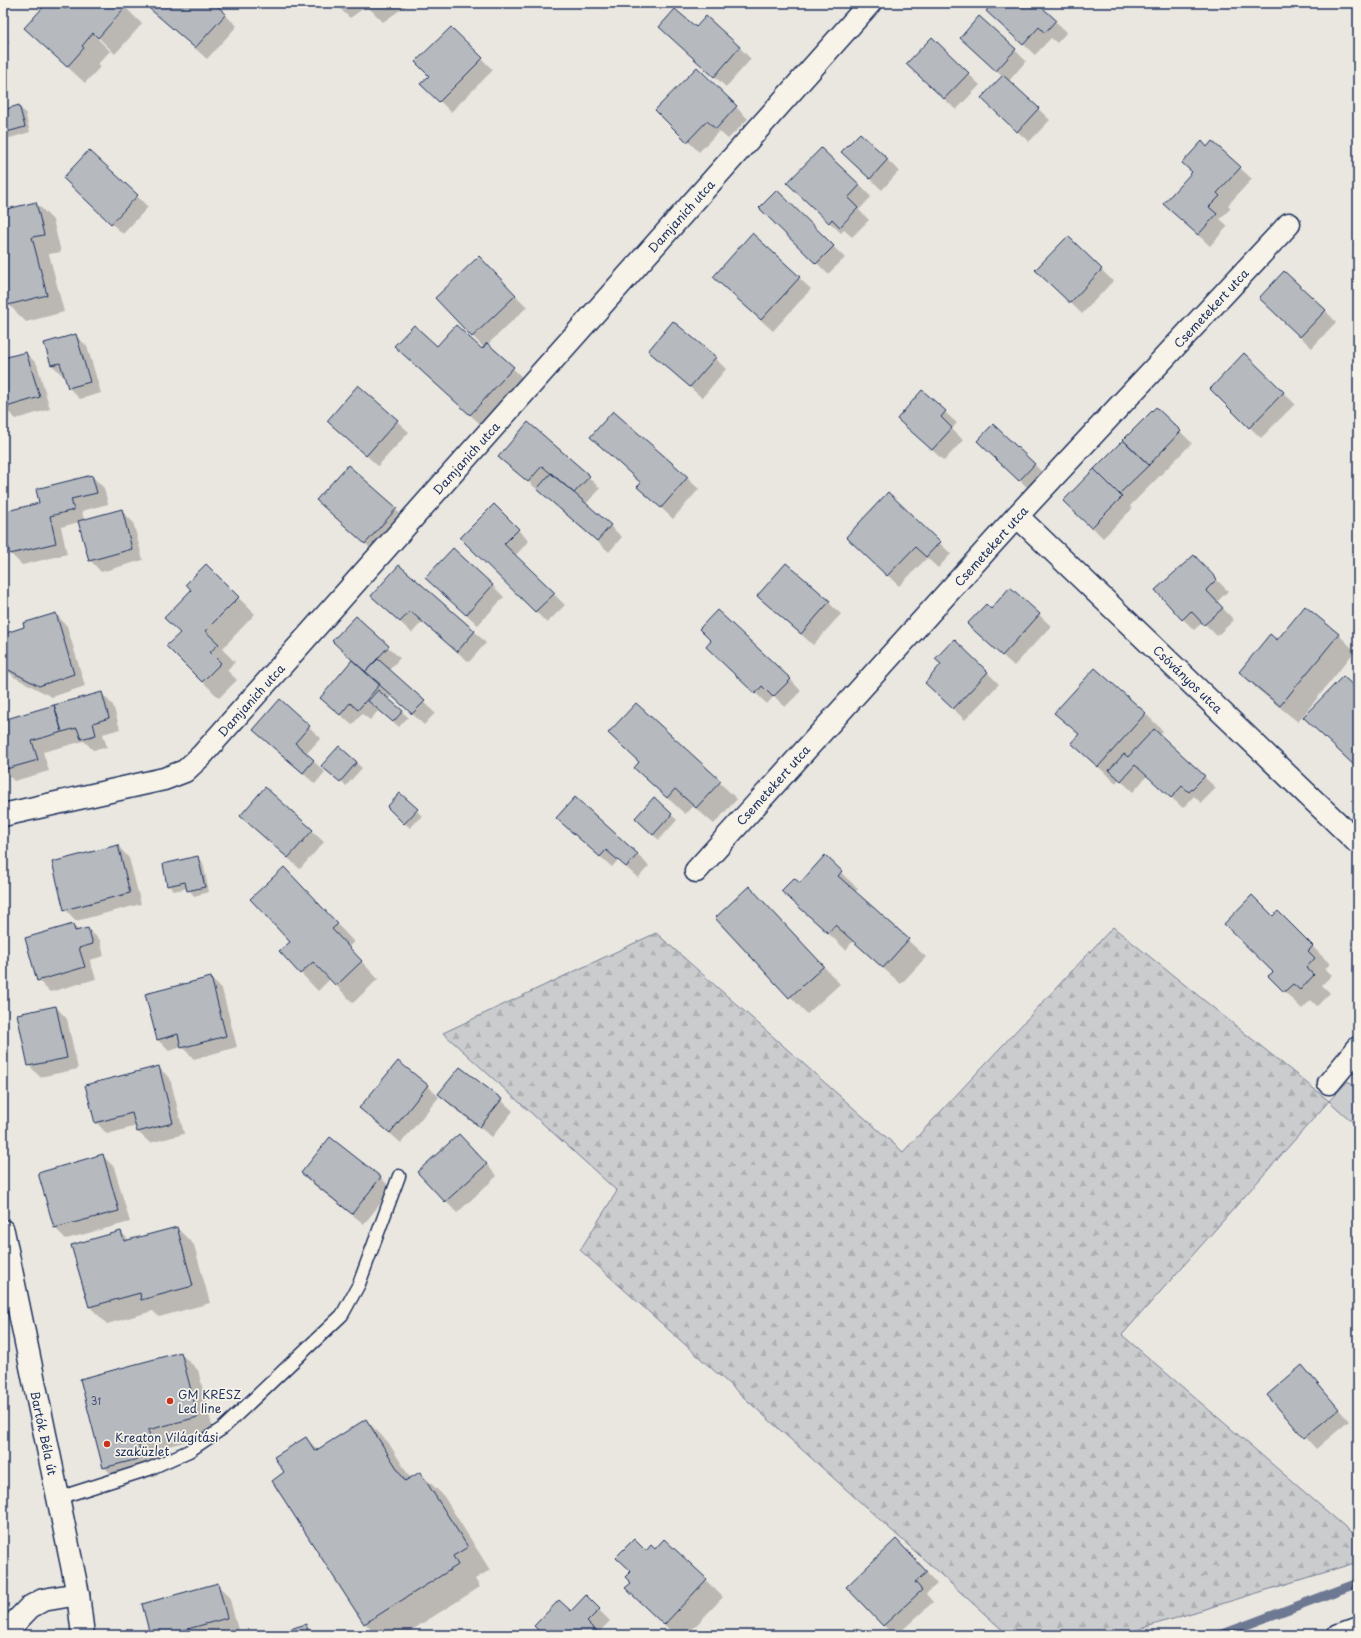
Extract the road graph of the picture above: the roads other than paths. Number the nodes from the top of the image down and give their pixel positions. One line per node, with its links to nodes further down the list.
1 (870, 3): 4 (street, Damjanich utca)
2 (1289, 224): 3 (street, Csemetekert utca)
3 (1017, 516): 5 (street, Csóványos utca); 6 (street, Csemetekert utca)
4 (3, 815)
5 (1358, 843)
6 (696, 871)
7 (1358, 1048): 8 (street)
8 (1329, 1083)
9 (399, 1176): 11 (lane)
10 (3, 1230): 11 (street, Bartók Béla út)
11 (58, 1498): 12 (street, Bartók Béla út)
12 (78, 1594): 14 (street); 15 (street, Bartók Béla út)
13 (1358, 1628): 16 (street)
14 (3, 1635)
15 (83, 1635)
16 (1339, 1635)

